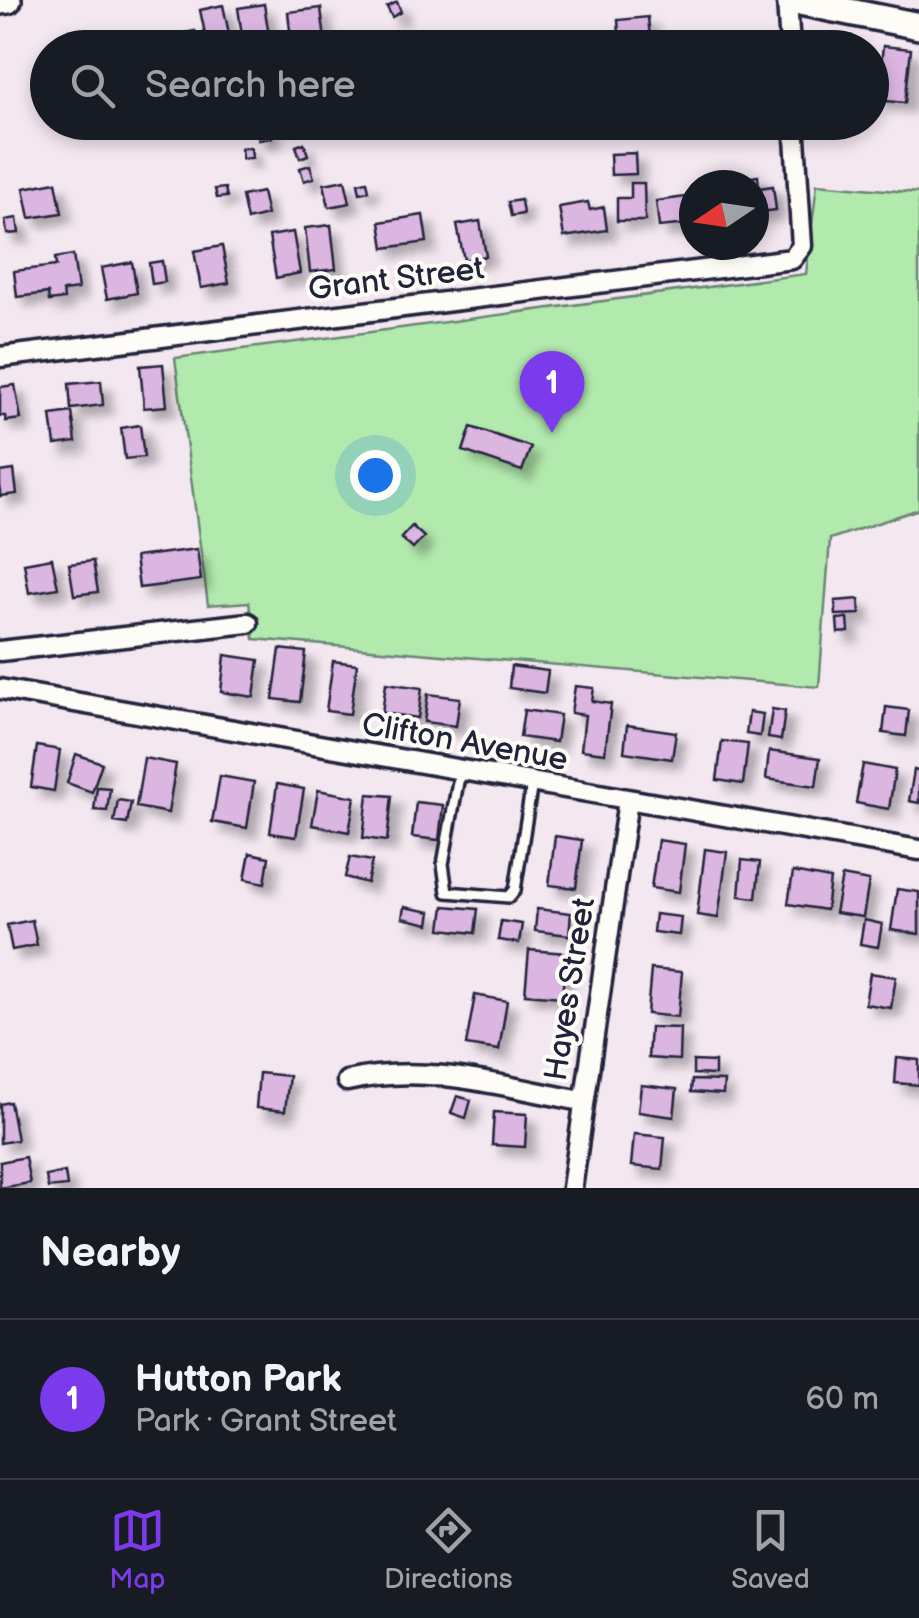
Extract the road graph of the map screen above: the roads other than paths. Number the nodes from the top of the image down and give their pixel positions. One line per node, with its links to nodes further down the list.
1 (8, 0): 3 (main road)
2 (789, 0): 4 (main road); 5 (street)
3 (0, 1)
4 (919, 26)
5 (790, 30)
6 (795, 140): 7 (street, Grant Street)
7 (0, 357)
8 (248, 623): 9 (street)
9 (0, 651)
10 (0, 689): 11 (street, Clifton Avenue)
11 (460, 770): 12 (street, Clifton Avenue); 12 (lane)
12 (532, 783): 13 (street, Clifton Avenue)
13 (628, 800): 14 (street, Clifton Avenue); 16 (street, Hayes Street)
14 (919, 850)
15 (347, 1081): 16 (street)
16 (582, 1102): 17 (street, Hayes Street)
17 (572, 1188)

